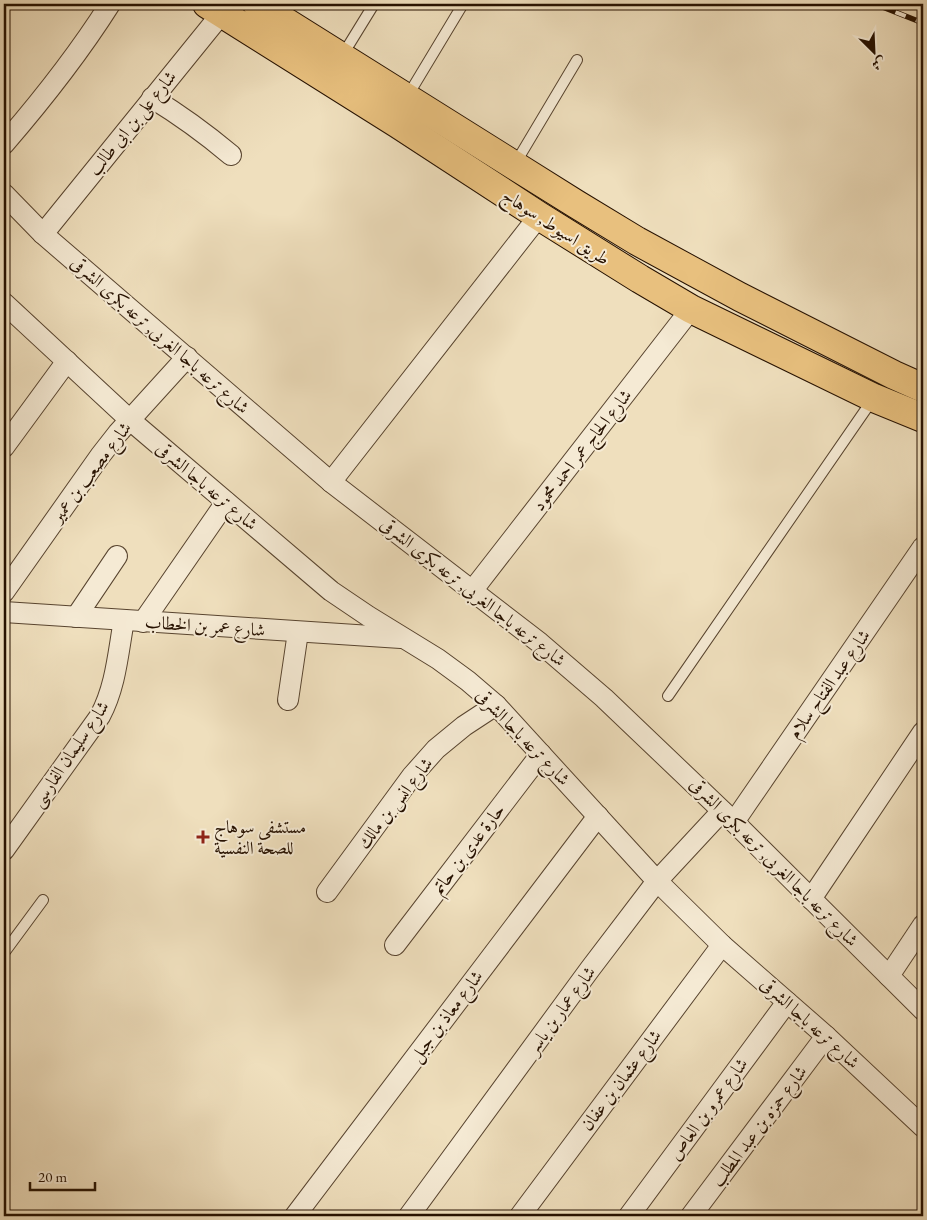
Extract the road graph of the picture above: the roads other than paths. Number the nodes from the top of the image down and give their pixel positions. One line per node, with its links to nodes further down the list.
1 (110, 4): 10 (street)
2 (257, 4): 6 (main road, طريق اسيوط, سوهاج)
3 (374, 4): 6 (lane)
4 (463, 4): 8 (lane)
5 (215, 8): 9 (street, شارع على بن ابى طالب); 14 (main road, طريق اسيوط, سوهاج)
6 (342, 57): 8 (main road, طريق اسيوط, سوهاج)
7 (577, 60): 12 (lane)
8 (406, 97): 12 (main road, طريق اسيوط, سوهاج)
9 (152, 98): 11 (street); 15 (street, شارع على بن ابى طالب)
10 (4, 144)
11 (231, 156)
12 (514, 165): 16 (main road, طريق اسيوط, سوهاج)
13 (5, 199): 15 (street, شارع ترعه باجا الغربى, ترعه بكرى الشرقى)
14 (539, 216): 18 (main road, طريق اسيوط, سوهاج); 29 (street)
15 (43, 234): 21 (street, شارع ترعه باجا الغربى, ترعه بكرى الشرقى)
16 (740, 297): 19 (main road); 20 (main road, طريق اسيوط, سوهاج)
17 (4, 303): 23 (street, شارع ترعه باجا الشرقى)
18 (692, 309): 19 (main road, طريق اسيوط, سوهاج); 33 (street, شارع الحاج عمر احمد محمود)
19 (726, 325): 22 (main road, طريق اسيوط, سوهاج)
20 (806, 331): 22 (main road); 24 (main road, طريق اسيوط, سوهاج)
21 (186, 358): 27 (street, شارع مصعب بن عمير); 29 (street, شارع ترعه باجا الغربى, ترعه بكرى الشرقى)
22 (794, 359): 25 (main road, طريق اسيوط, سوهاج)
23 (67, 362): 27 (street, شارع ترعه باجا الشرقى); 28 (street)
24 (923, 388)
25 (874, 398): 26 (main road, طريق اسيوط, سوهاج); 40 (lane)
26 (923, 418)
27 (130, 420): 30 (street, شارع ترعه باجا الشرقى); 34 (street, شارع مصعب بن عمير)
28 (4, 447)
29 (331, 482): 33 (street, شارع ترعه باجا الغربى, ترعه بكرى الشرقى)
30 (226, 502): 37 (street); 39 (street, شارع ترعه باجا الشرقى)
31 (923, 547): 46 (street, شارع عبد الفتاح سلام)
32 (117, 556): 36 (street)
33 (472, 591): 46 (street, شارع ترعه باجا الغربى, ترعه بكرى الشرقى)
34 (4, 592)
35 (4, 612): 36 (street, شارع عمر بن الخطاب)
36 (76, 617): 37 (street, شارع عمر بن الخطاب)
37 (133, 621): 38 (street, شارع عمر بن الخطاب); 47 (street, شارع سليمان الفارسى)
38 (298, 632): 39 (street, شارع عمر بن الخطاب); 41 (street)
39 (406, 639): 42 (street, شارع ترعه باجا الشرقى)
40 (668, 696)
41 (288, 700)
42 (496, 705): 44 (street, شارع ترعه باجا الشرقى); 49 (street, شارع انس بن مالك)
43 (923, 732): 50 (street)
44 (541, 754): 45 (street, شارع ترعه باجا الشرقى); 54 (street, حارة عدى بن حاتم)
45 (598, 816): 48 (street, شارع ترعه باجا الشرقى); 61 (street, شارع معاذ بن جبل)
46 (728, 816): 48 (street, شارع عمار بن ياسر); 50 (street, شارع ترعه باجا الغربى, ترعه بكرى الشرقى)
47 (4, 850)
48 (657, 881): 53 (street, شارع ترعه باجا الشرقى); 62 (street, شارع عمار بن ياسر)
49 (328, 892)
50 (811, 899): 56 (street, شارع ترعه باجا الغربى, ترعه بكرى الشرقى)
51 (43, 900): 55 (lane)
52 (923, 924): 56 (street)
53 (722, 944): 57 (street, شارع ترعه باجا الشرقى); 63 (street, شارع عثمان بن عفان)
54 (395, 945)
55 (4, 952)
56 (889, 976): 58 (street, شارع ترعه باجا الغربى, ترعه بكرى الشرقى)
57 (787, 1002): 59 (street, شارع ترعه باجا الشرقى); 64 (street, شارع عمرو بن العاص)
58 (923, 1010)
59 (826, 1036): 60 (street, شارع ترعه باجا الشرقى); 65 (street, شارع حمزه بن عبد المطلب)
60 (923, 1127)
61 (295, 1216)
62 (409, 1216)
63 (520, 1216)
64 (629, 1216)
65 (691, 1216)

